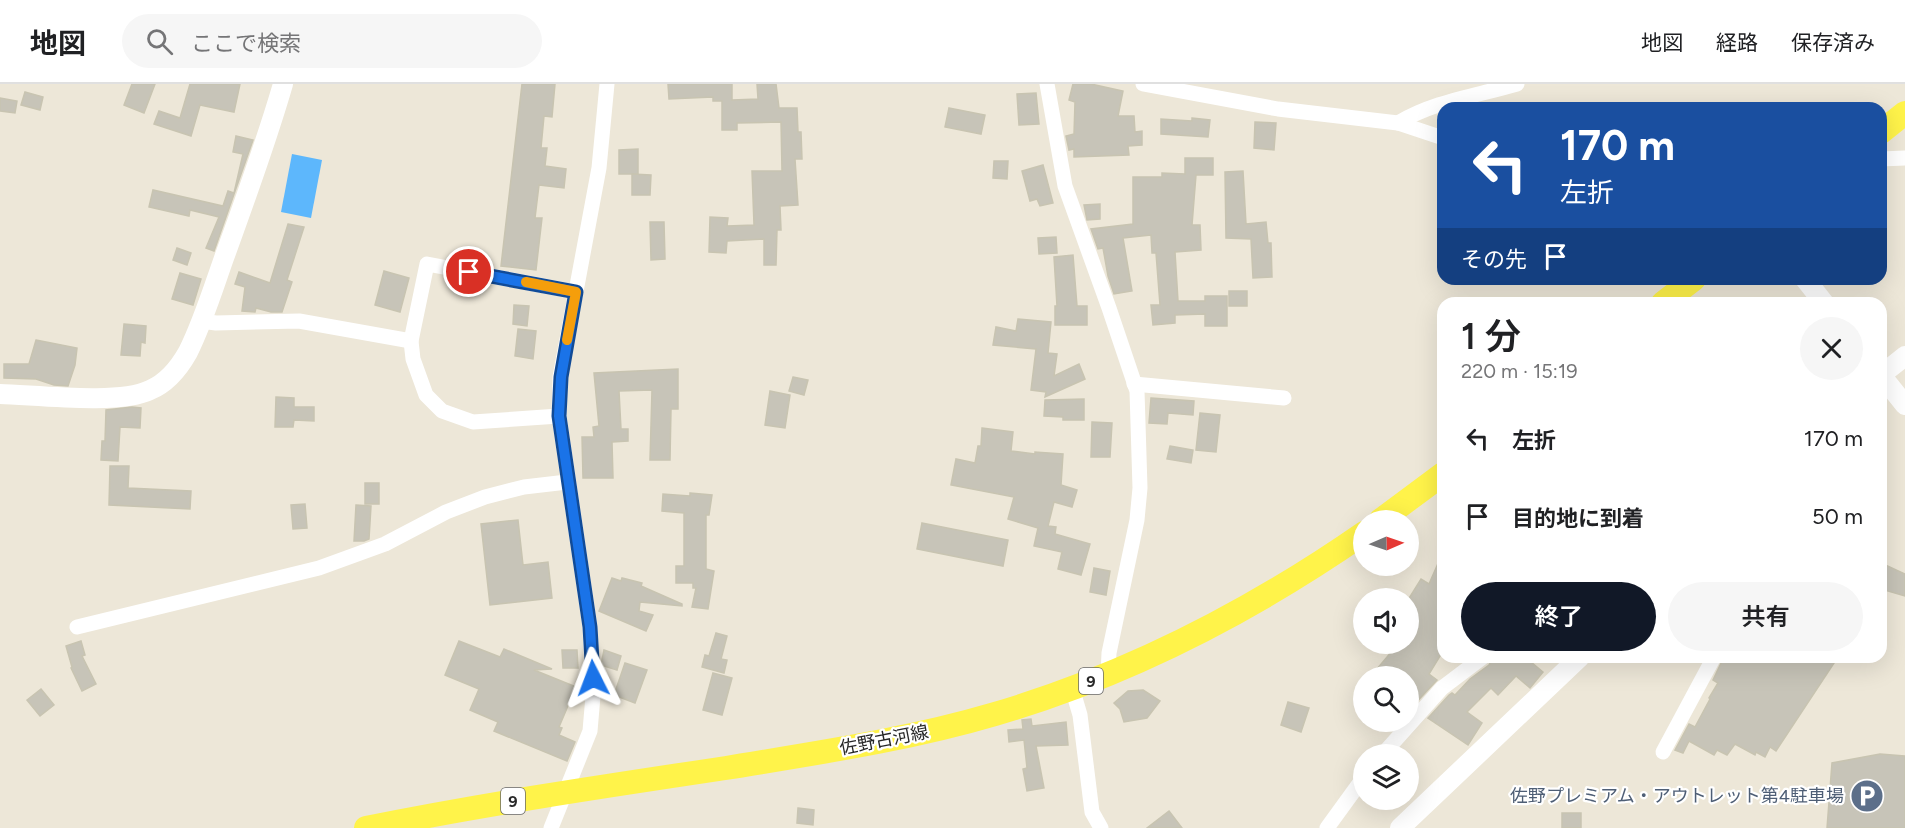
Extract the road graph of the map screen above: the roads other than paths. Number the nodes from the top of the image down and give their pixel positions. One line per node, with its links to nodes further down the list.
1 (283, 84): 20 (street)
2 (607, 84): 17 (street)
3 (1047, 84): 25 (street)
4 (1143, 84): 6 (street)
5 (1517, 84): 7 (street)
6 (1210, 90): 10 (street)
7 (1446, 102)
8 (1437, 105): 10 (street)
9 (1905, 113): 11 (main road)
10 (1398, 123): 12 (street)
11 (1887, 127)
12 (1437, 136)
13 (1905, 158): 14 (street)
14 (1887, 159)
15 (1686, 285): 18 (main road)
16 (1810, 285): 19 (street)
17 (576, 292): 21 (street); 29 (street)
18 (1671, 297)
19 (1819, 297)
20 (201, 321): 21 (street); 26 (street)
21 (411, 341): 29 (street)
22 (1905, 356): 23 (street)
23 (1887, 370)
24 (1887, 382): 28 (street)
25 (1134, 384): 27 (street); 38 (street)
26 (0, 393)
27 (1284, 398)
28 (1905, 405)
29 (559, 416): 31 (street)
30 (1437, 478): 32 (main road)
31 (567, 482): 34 (street); 43 (street)
32 (1394, 510)
33 (1353, 541): 38 (main road, 佐野古河線 / 9)
34 (76, 627)
35 (1475, 663): 40 (street)
36 (1574, 663): 48 (street)
37 (1711, 663): 41 (street)
38 (1108, 675): 39 (main road, 佐野古河線 / 9)
39 (1072, 688): 43 (main road, 佐野古河線 / 9); 46 (street)
40 (1392, 744)
41 (1663, 752)
42 (1353, 792): 47 (street)
43 (565, 793): 44 (main road, 佐野古河線 / 9); 45 (street)
44 (366, 828)
45 (551, 828)
46 (1101, 828)
47 (1327, 828)
48 (1400, 828)

